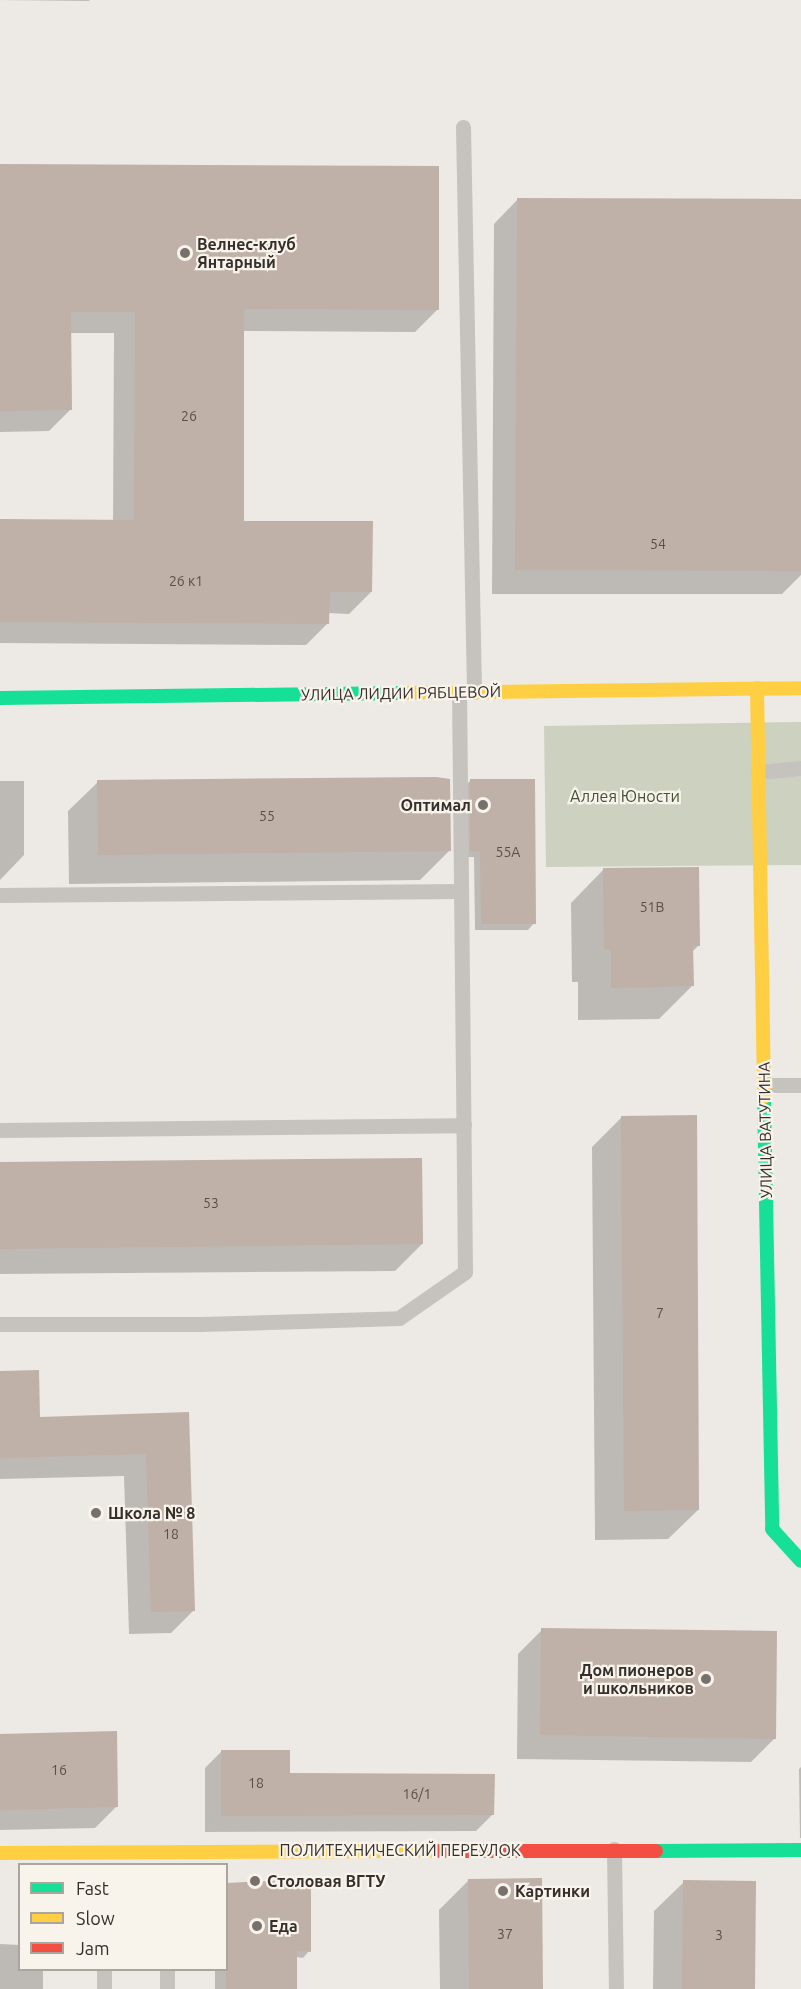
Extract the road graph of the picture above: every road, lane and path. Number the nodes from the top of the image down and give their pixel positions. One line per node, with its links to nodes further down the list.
1 (464, 127): 4 (lane)
2 (757, 688): 3 (street, УЛИЦА ЛИДИИ РЯБЦЕВОЙ); 4 (street, УЛИЦА ЛИДИИ РЯБЦЕВОЙ); 7 (street, УЛИЦА ВАТУТИНА)
3 (801, 688)
4 (467, 692): 5 (street, УЛИЦА ЛИДИИ РЯБЦЕВОЙ); 8 (lane)
5 (0, 698)
6 (801, 768): 7 (lane)
7 (758, 772): 10 (street, УЛИЦА ВАТУТИНА)
8 (461, 891): 9 (lane); 12 (lane)
9 (0, 895)
10 (764, 1085): 11 (lane); 15 (street, УЛИЦА ВАТУТИНА)
11 (801, 1085)
12 (464, 1125): 13 (lane); 14 (lane)
13 (0, 1130)
14 (0, 1323)
15 (801, 1561)
16 (614, 1849): 17 (street, ПОЛИТЕХНИЧЕСКИЙ ПЕРЕУЛОК); 19 (street, ПОЛИТЕХНИЧЕСКИЙ ПЕРЕУЛОК); 24 (lane)
17 (801, 1850)
18 (0, 1853): 19 (street, ПОЛИТЕХНИЧЕСКИЙ ПЕРЕУЛОК)
19 (167, 1858)
20 (104, 1971): 22 (lane)
21 (167, 1971): 23 (lane)
22 (104, 1989)
23 (167, 1989)
24 (616, 1989)

